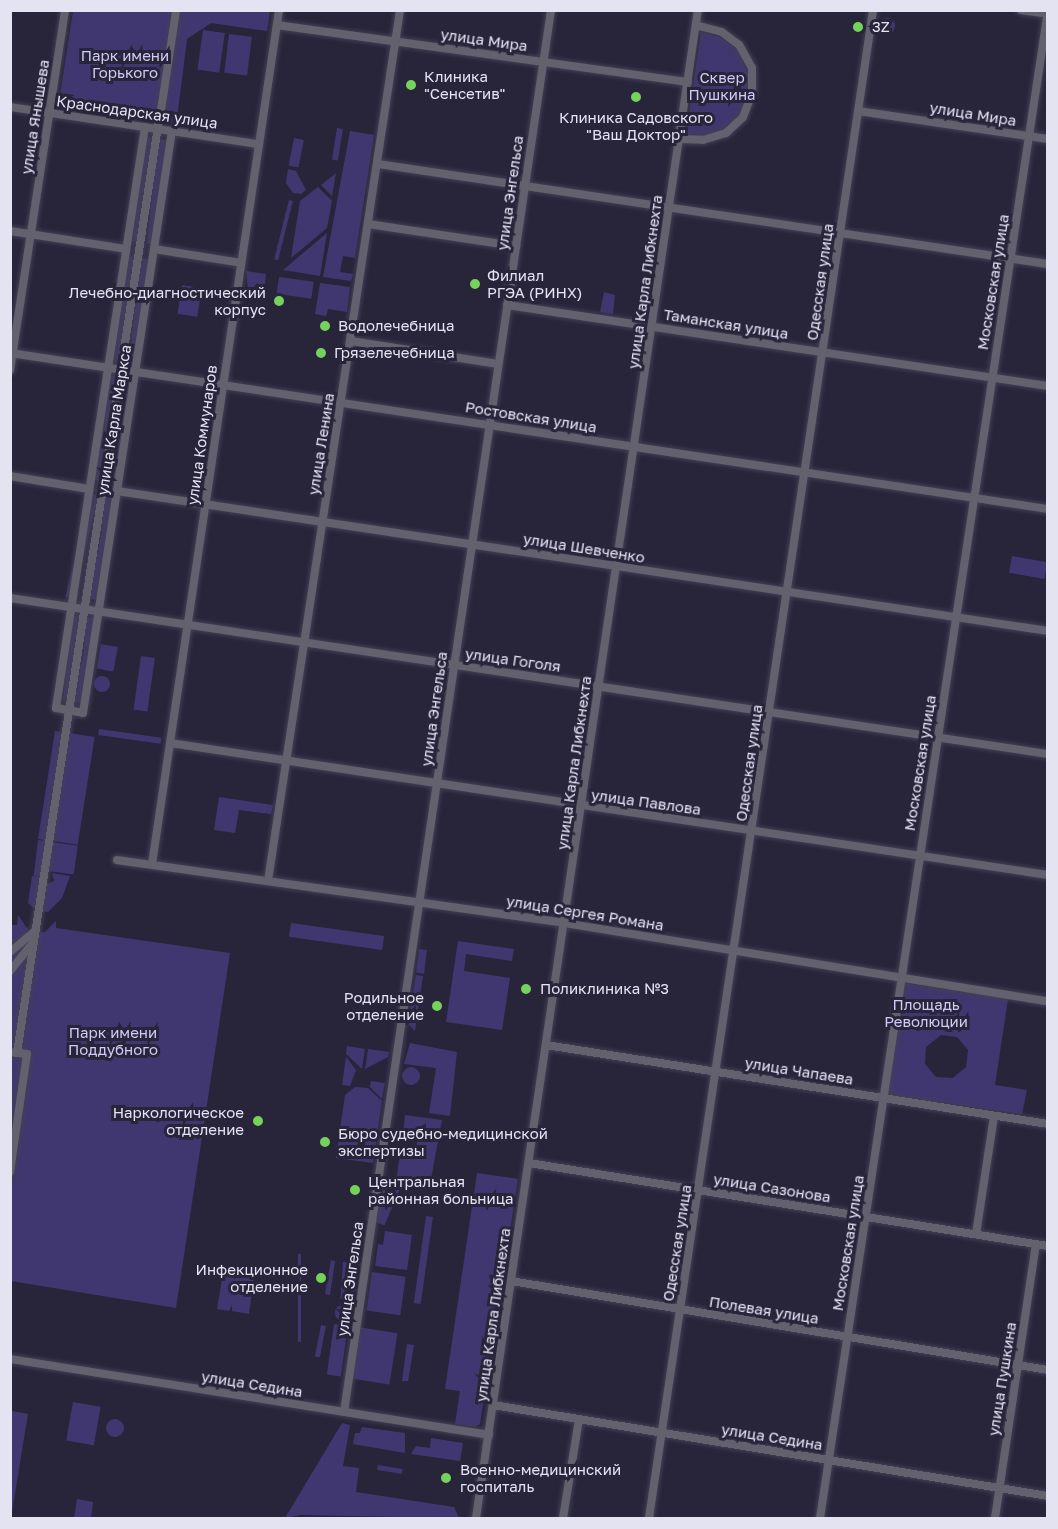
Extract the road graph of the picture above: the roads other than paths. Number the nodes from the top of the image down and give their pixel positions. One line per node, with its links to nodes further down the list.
1 (65, 10): 18 (street, улица Янышева)
2 (182, 10): 9 (street)
3 (279, 10): 11 (street, улица Коммунаров)
4 (400, 10): 13 (street, улица Ленина)
5 (551, 10): 14 (street, улица Энгельса)
6 (698, 10): 12 (street, улица Карла Либкнехта)
7 (873, 10): 17 (street, Одесская улица)
8 (1021, 10): 10 (street)
9 (175, 11): 19 (street)
10 (1047, 13): 22 (street, Московская улица)
11 (277, 25): 13 (street, улица Мира); 25 (street, улица Коммунаров)
12 (696, 25): 15 (street, улица Карла Либкнехта); 23 (street)
13 (396, 42): 14 (street, улица Мира); 26 (street, улица Ленина)
14 (543, 62): 15 (street, улица Мира); 27 (street, улица Энгельса)
15 (688, 82): 23 (street, улица Карла Либкнехта)
16 (10, 107): 18 (street, Краснодарская улица)
17 (858, 111): 22 (street, улица Мира); 31 (street, Одесская улица)
18 (50, 113): 20 (street, Краснодарская улица); 32 (street, улица Янышева)
19 (159, 122): 20 (street, Краснодарская улица); 21 (street, Краснодарская улица); 46 (street)
20 (145, 127): 34 (street, улица Карла Маркса)
21 (172, 131): 25 (street, Краснодарская улица); 35 (street, улица Карла Маркса)
22 (1029, 136): 24 (street, улица Мира); 36 (street, Московская улица)
23 (680, 139): 28 (street, улица Карла Либкнехта)
24 (1047, 139)
25 (259, 144): 37 (street, улица Коммунаров)
26 (378, 164): 27 (street); 29 (street, улица Ленина)
27 (525, 185): 28 (street); 33 (street, улица Энгельса)
28 (669, 207): 31 (street); 40 (street, улица Карла Либкнехта)
29 (368, 224): 33 (street); 41 (street, улица Ленина)
30 (10, 231): 32 (street)
31 (840, 233): 36 (street); 42 (street, Одесская улица)
32 (31, 234): 34 (street); 43 (street, улица Янышева)
33 (516, 246): 39 (street, улица Энгельса)
34 (126, 249): 45 (street, улица Карла Маркса)
35 (154, 249): 37 (street); 48 (street, улица Карла Маркса)
36 (1010, 258): 38 (street); 49 (street, Московская улица)
37 (241, 263): 50 (street, улица Коммунаров)
38 (1047, 264)
39 (507, 305): 40 (street, Таманская улица); 44 (street, улица Энгельса)
40 (652, 327): 42 (street, Таманская улица); 54 (street, улица Карла Либкнехта)
41 (351, 341): 44 (street); 52 (street, улица Ленина)
42 (823, 352): 49 (street, Таманская улица); 55 (street, Одесская улица)
43 (12, 353): 45 (street, Ростовская улица); 47 (street, улица Янышева)
44 (498, 364): 53 (street, улица Энгельса)
45 (108, 367): 46 (street, Ростовская улица); 57 (street, улица Карла Маркса)
46 (121, 369): 48 (street, Ростовская улица); 68 (street)
47 (10, 370)
48 (135, 371): 50 (street, Ростовская улица); 58 (street, улица Карла Маркса)
49 (992, 378): 51 (street, Таманская улица); 59 (street, Московская улица)
50 (223, 384): 52 (street, Ростовская улица); 60 (street, улица Коммунаров)
51 (1047, 386)
52 (341, 402): 53 (street, Ростовская улица); 62 (street, улица Ленина)
53 (489, 425): 54 (street, Ростовская улица); 63 (street, улица Энгельса)
54 (634, 446): 55 (street, Ростовская улица); 64 (street, улица Карла Либкнехта)
55 (805, 472): 59 (street, Ростовская улица); 65 (street, Одесская улица)
56 (10, 476): 57 (street)
57 (90, 489): 67 (street, улица Карла Маркса)
58 (117, 491): 60 (street, улица Шевченко); 69 (street, улица Карла Маркса)
59 (974, 498): 61 (street, Ростовская улица); 70 (street, Московская улица)
60 (205, 505): 62 (street, улица Шевченко); 71 (street, улица Коммунаров)
61 (1047, 509)
62 (323, 522): 63 (street, улица Шевченко); 73 (street, улица Ленина)
63 (472, 544): 64 (street, улица Шевченко); 74 (street, улица Энгельса)
64 (617, 566): 65 (street, улица Шевченко); 75 (street, улица Карла Либкнехта)
65 (788, 592): 70 (street, улица Шевченко); 77 (street, Одесская улица)
66 (10, 598): 67 (street, улица Гоголя)
67 (71, 608): 68 (street, улица Гоголя); 76 (street, улица Карла Маркса)
68 (84, 610): 69 (street, улица Гоголя); 76 (street)
69 (98, 612): 71 (street, улица Гоголя); 76 (street, улица Карла Маркса)
70 (956, 617): 72 (street, улица Шевченко); 78 (street, Московская улица)
71 (187, 625): 73 (street, улица Гоголя); 79 (street, улица Коммунаров)
72 (1047, 632)
73 (305, 643): 74 (street, улица Гоголя); 81 (street, улица Ленина)
74 (454, 665): 75 (street, улица Гоголя); 82 (street, улица Энгельса)
75 (599, 686): 77 (street, улица Гоголя); 83 (street, улица Карла Либкнехта)
76 (69, 710): 92 (street)
77 (770, 711): 78 (street, улица Гоголя); 84 (street, Одесская улица)
78 (938, 737): 80 (street, улица Гоголя); 85 (street, Московская улица)
79 (170, 743): 81 (street, улица Павлова); 87 (street, улица Коммунаров)
80 (1047, 754)
81 (287, 761): 82 (street, улица Павлова); 89 (street, улица Ленина)
82 (436, 784): 83 (street, улица Павлова); 90 (street, улица Энгельса)
83 (581, 806): 84 (street, улица Павлова); 91 (street, улица Карла Либкнехта)
84 (753, 831): 85 (street, улица Павлова); 94 (street, Одесская улица)
85 (920, 856): 88 (street, улица Павлова); 97 (street, Московская улица)
86 (117, 860): 87 (street, улица Сергея Романа)
87 (152, 864): 89 (street, улица Сергея Романа)
88 (1047, 875)
89 (268, 881): 90 (street, улица Сергея Романа)
90 (419, 902): 91 (street, улица Сергея Романа); 119 (street, улица Энгельса)
91 (564, 923): 94 (street, улица Сергея Романа); 99 (street, улица Карла Либкнехта)
92 (35, 931): 93 (street); 95 (street)
93 (33, 942): 96 (street); 100 (street)
94 (735, 951): 97 (street, улица Сергея Романа); 101 (street, Одесская улица)
95 (10, 952)
96 (10, 971)
97 (902, 978): 98 (street, улица Сергея Романа); 102 (street, Московская улица)
98 (1047, 1001)
99 (546, 1044): 101 (street, улица Чапаева); 105 (street, улица Карла Либкнехта)
100 (14, 1052): 106 (street)
101 (717, 1071): 102 (street, улица Чапаева); 107 (street, Одесская улица)
102 (884, 1098): 103 (street, улица Чапаева); 108 (street, Московская улица)
103 (994, 1116): 104 (street, улица Чапаева); 109 (street)
104 (1047, 1124)
105 (529, 1162): 107 (street, улица Сазонова); 112 (street, улица Карла Либкнехта)
106 (10, 1172)
107 (699, 1190): 108 (street, улица Сазонова); 113 (street, Одесская улица)
108 (865, 1216): 109 (street, улица Сазонова); 114 (street, Московская улица)
109 (976, 1234): 110 (street, улица Сазонова)
110 (1036, 1244): 111 (street, улица Сазонова); 116 (street, улица Пушкина)
111 (1047, 1246)
112 (511, 1281): 113 (street, Полевая улица); 118 (street, улица Карла Либкнехта)
113 (681, 1310): 114 (street, Полевая улица); 121 (street, Одесская улица)
114 (847, 1337): 116 (street, Полевая улица); 123 (street, Московская улица)
115 (10, 1359): 119 (street, улица Седина)
116 (1017, 1366): 117 (street, Полевая улица); 124 (street, улица Пушкина)
117 (1047, 1371)
118 (493, 1405): 120 (street, улица Седина); 122 (street, улица Карла Либкнехта)
119 (344, 1412): 122 (street, улица Седина)
120 (579, 1419): 121 (street, улица Седина); 127 (street)
121 (662, 1432): 123 (street, улица Седина); 128 (street, Одесская улица)
122 (489, 1435): 126 (street, улица Карла Либкнехта)
123 (829, 1460): 124 (street, улица Седина); 129 (street, Московская улица)
124 (999, 1488): 125 (street, улица Седина); 130 (street, улица Пушкина)
125 (1047, 1496)
126 (476, 1518)
127 (563, 1518)
128 (649, 1518)
129 (820, 1518)
130 (995, 1518)

